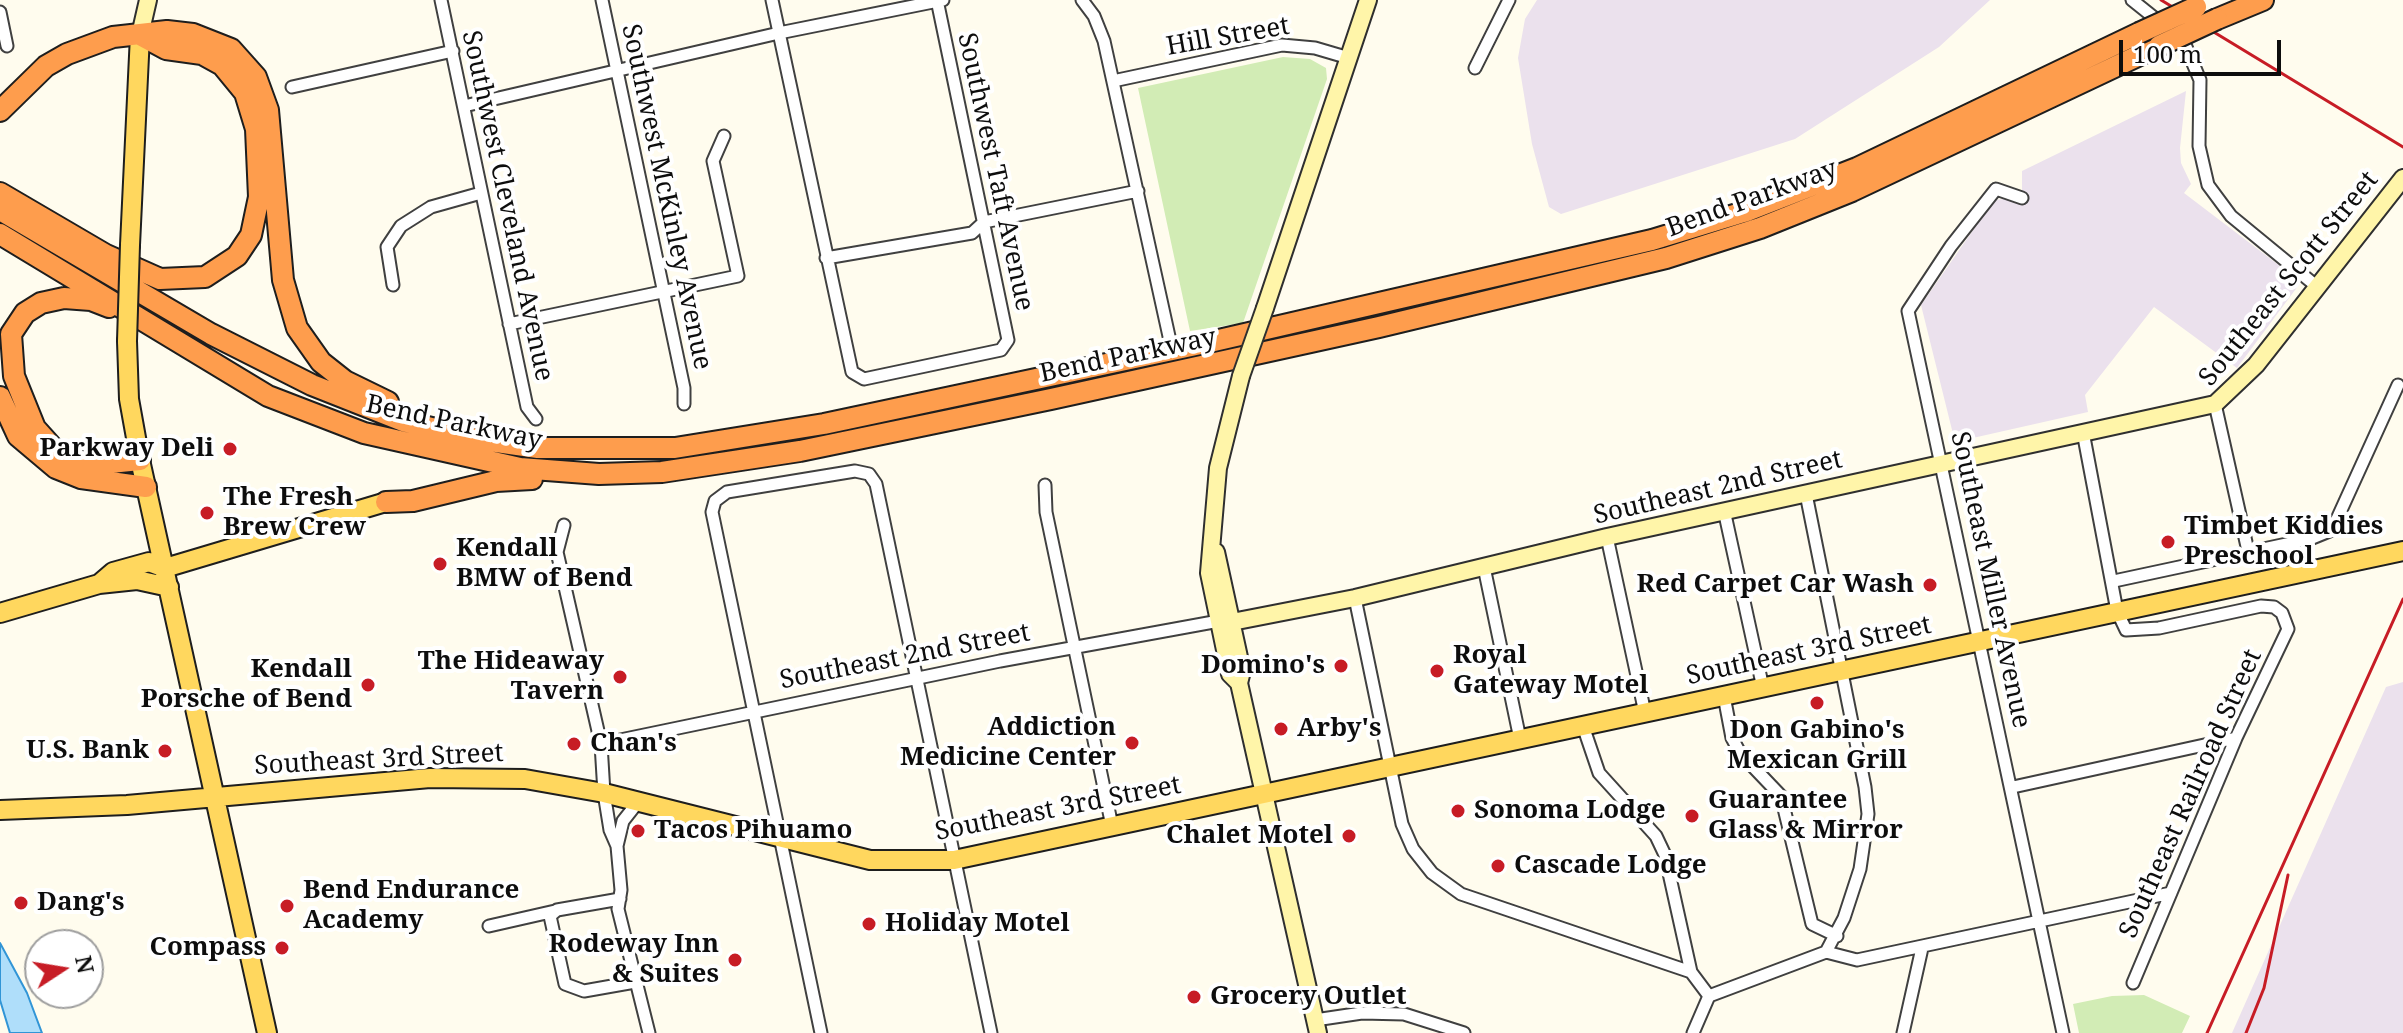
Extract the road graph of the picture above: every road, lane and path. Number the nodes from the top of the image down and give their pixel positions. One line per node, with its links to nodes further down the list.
1 (137, 0): 15 (street)
2 (148, 0): 15 (street)
3 (441, 0): 17 (street, Southwest Cleveland Avenue)
4 (602, 0): 20 (street, Southwest McKinley Avenue)
5 (772, 0): 14 (street)
6 (939, 0): 14 (street); 32 (street, Southwest Taft Avenue)
7 (1082, 0): 21 (street)
8 (1368, 0): 18 (street)
9 (1509, 0): 19 (street)
10 (2132, 0): 36 (street)
11 (2263, 0): 12 (highway, Bend Parkway)
12 (2208, 9): 40 (highway, Bend Parkway, bridge); 50 (highway, Bend Parkway, bridge)
13 (0, 12): 16 (street)
14 (779, 33): 20 (street); 34 (street)
15 (140, 35): 24 (highway); 28 (highway); 47 (highway); 48 (main road, bridge)
16 (7, 46)
17 (453, 51): 22 (street); 23 (street, Southwest Cleveland Avenue)
18 (1349, 58): 21 (street, Hill Street); 68 (street, bridge)
19 (1475, 68)
20 (617, 70): 23 (street); 37 (street, Southwest McKinley Avenue)
21 (1113, 81): 27 (street)
22 (292, 87)
23 (464, 106): 29 (street, Southwest Cleveland Avenue)
24 (0, 111)
25 (724, 136): 37 (street)
26 (2403, 178): 36 (street, Southeast Scott Street)
27 (1138, 191): 32 (street); 40 (street)
28 (0, 193)
29 (481, 193): 35 (street); 39 (street, Southwest Cleveland Avenue)
30 (2022, 198): 49 (street, Southeast Miller Avenue)
31 (0, 210): 47 (highway, Bend Parkway)
32 (984, 222): 34 (street); 34 (street, Southwest Taft Avenue)
33 (0, 234): 38 (highway, Bend Parkway)
34 (826, 258)
35 (393, 285)
36 (2315, 285): 44 (street, Southeast Scott Street)
37 (663, 291): 39 (street); 43 (street, Southwest McKinley Avenue)
38 (154, 324): 48 (highway); 50 (highway, Bend Parkway)
39 (509, 324): 45 (street, Southwest Cleveland Avenue)
40 (1172, 350): 47 (highway, Bend Parkway)
41 (2398, 385): 58 (street)
42 (0, 397): 52 (highway)
43 (684, 404)
44 (2215, 404): 46 (street, Southeast 2nd Street); 58 (street, Southeast Scott Street)
45 (536, 419)
46 (2083, 432): 49 (street, Southeast 2nd Street); 62 (street)
47 (476, 439)
48 (140, 460): 52 (main road)
49 (1943, 462): 53 (street, Southeast 2nd Street); 69 (street, Southeast Miller Avenue)
50 (599, 474): 54 (highway)
51 (1045, 485): 70 (street)
52 (146, 487): 61 (main road)
53 (1806, 494): 55 (street, Southeast 2nd Street); 71 (street)
54 (386, 502): 61 (main road)
55 (1724, 510): 57 (street, Southeast 2nd Street); 73 (street)
56 (564, 525): 80 (street)
57 (1607, 537): 60 (street, Southeast 2nd Street); 76 (street)
58 (2248, 551): 62 (street)
59 (2403, 551): 66 (main road, Southeast 3rd Street)
60 (1484, 567): 65 (street, Southeast 2nd Street); 79 (street)
61 (165, 568): 63 (main road); 64 (main road)
62 (2114, 581): 66 (street)
63 (99, 584): 64 (main road); 67 (main road)
64 (169, 587): 85 (main road)
65 (1355, 598): 68 (street, Southeast 2nd Street); 81 (street)
66 (2117, 611): 69 (main road, Southeast 3rd Street); 78 (street, Southeast Railroad Street)
67 (0, 613)
68 (1225, 622): 70 (street, Southeast 2nd Street); 84 (street)
69 (1980, 641): 71 (main road, Southeast 3rd Street); 82 (street, Southeast Miller Avenue)
70 (1074, 648): 72 (street, Southeast 2nd Street); 88 (street)
71 (1842, 671): 73 (main road, Southeast 3rd Street); 97 (street)
72 (916, 679): 75 (street, Southeast 2nd Street); 75 (street); 91 (street)
73 (1763, 688): 74 (main road, Southeast 3rd Street)
74 (1724, 696): 76 (main road, Southeast 3rd Street); 97 (street)
75 (752, 712): 80 (street, Southeast 2nd Street); 89 (street)
76 (1645, 713): 77 (main road, Southeast 3rd Street)
77 (1583, 726): 79 (main road, Southeast 3rd Street); 100 (street)
78 (2236, 738): 82 (street); 92 (street, Southeast Railroad Street)
79 (1520, 739): 81 (main road, Southeast 3rd Street)
80 (601, 744): 83 (street)
81 (1391, 767): 84 (main road, Southeast 3rd Street); 100 (street)
82 (2013, 787): 95 (street, Southeast Miller Avenue)
83 (604, 793): 85 (main road, Southeast 3rd Street); 86 (main road, Southeast 3rd Street); 90 (street)
84 (1262, 795): 88 (main road, Southeast 3rd Street); 104 (street)
85 (214, 796): 87 (main road, Southeast 3rd Street); 105 (main road)
86 (638, 802): 89 (main road, Southeast 3rd Street); 90 (street)
87 (0, 810)
88 (1112, 826): 91 (main road, Southeast 3rd Street)
89 (780, 840): 91 (main road, Southeast 3rd Street); 107 (street)
90 (617, 846): 93 (street)
91 (954, 860): 108 (street)
92 (2171, 893): 95 (street); 102 (street, Southeast Railroad Street)
93 (620, 899): 94 (street); 101 (street)
94 (556, 911): 96 (street); 101 (street)
95 (2041, 920): 98 (street); 112 (street, Southeast Miller Avenue)
96 (489, 926)
97 (1837, 936): 99 (street)
98 (1922, 948): 99 (street); 111 (street)
99 (1826, 952): 103 (street)
100 (1691, 972): 103 (street)
101 (635, 982): 106 (street)
102 (2133, 983)
103 (1709, 996): 110 (street)
104 (1317, 1026): 109 (street)
105 (267, 1033)
106 (649, 1033)
107 (821, 1033)
108 (991, 1033)
109 (1464, 1033)
110 (1693, 1033)
111 (1903, 1033)
112 (2063, 1033)

